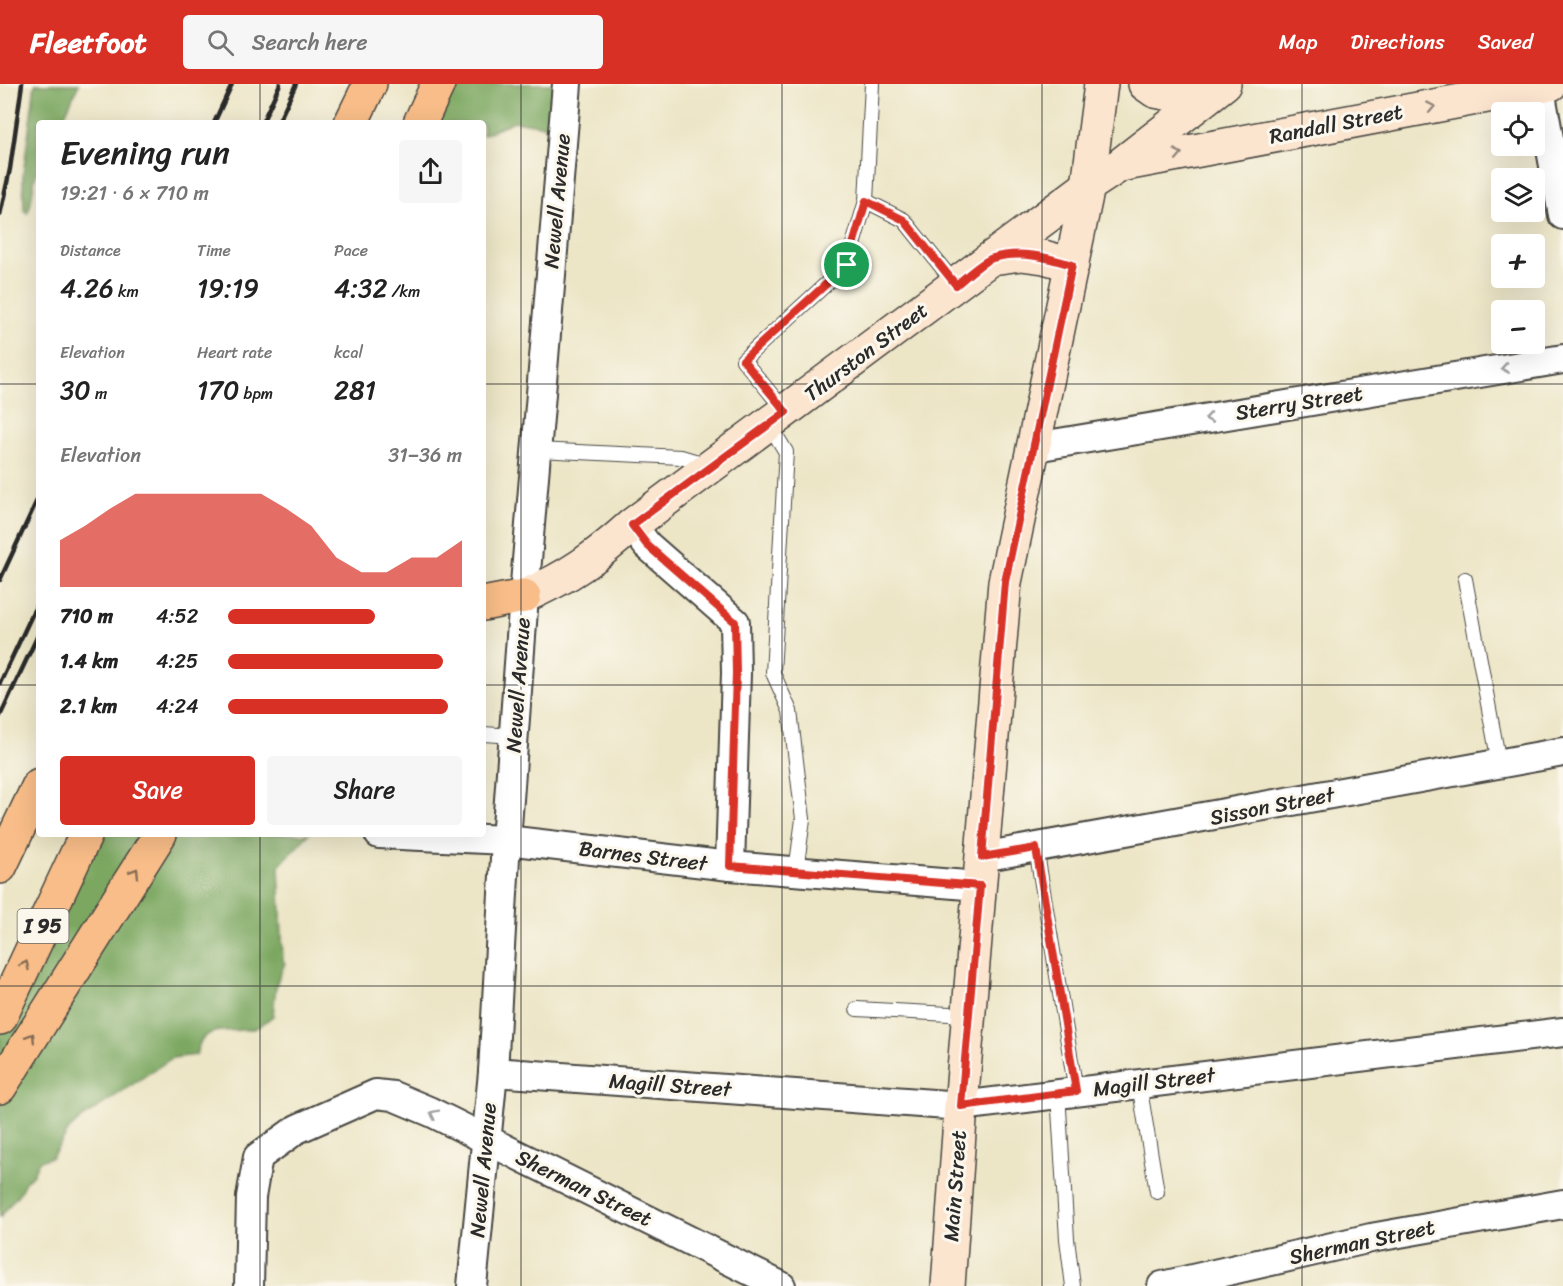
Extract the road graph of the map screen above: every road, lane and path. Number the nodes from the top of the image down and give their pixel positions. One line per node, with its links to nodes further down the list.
1 (370, 84): 9 (highway)
2 (438, 84): 10 (highway)
3 (567, 84): 21 (street, Newell Avenue)
4 (872, 84): 13 (lane)
5 (1101, 84): 12 (main road, Main Street)
6 (1145, 84): 8 (main road)
7 (1543, 85): 11 (main road, Randall Street, one-way to 7); 14 (street)
8 (1214, 92): 11 (main road)
9 (352, 120)
10 (421, 120)
11 (1120, 165): 12 (main road)
12 (1088, 186): 15 (main road, Thurston Street); 16 (main road, Main Street)
13 (866, 201): 17 (lane); 19 (lane)
14 (1562, 204)
15 (992, 258): 16 (main road); 17 (main road, Thurston Street)
16 (1072, 265): 20 (main road, Main Street)
17 (956, 285): 19 (main road, Thurston Street)
18 (1563, 359): 20 (street, Sterry Street, one-way to 20)
19 (778, 418): 22 (main road, Thurston Street); 39 (lane)
20 (1035, 447): 40 (main road, Main Street)
21 (537, 450): 22 (lane); 25 (street, Newell Avenue)
22 (712, 466): 23 (main road, Thurston Street)
23 (632, 525): 25 (main road, Thurston Street); 37 (street)
24 (1465, 579): 30 (lane)
25 (524, 596): 26 (highway); 28 (street, Newell Avenue)
26 (486, 603)
27 (486, 734): 28 (lane)
28 (515, 736): 35 (street, Newell Avenue)
29 (1563, 752): 30 (street, Sisson Street)
30 (1499, 763): 36 (street, Sisson Street)
31 (36, 791): 38 (highway)
32 (85, 837): 43 (highway, I 95, one-way to 32)
33 (158, 837): 47 (highway, one-way to 33)
34 (442, 837): 35 (street, Barnes Street)
35 (506, 840): 37 (street, Barnes Street); 45 (street, Newell Avenue)
36 (1036, 848): 40 (street, Sisson Street); 48 (lane)
37 (730, 866): 39 (street, Barnes Street)
38 (0, 867)
39 (796, 871): 40 (street, Barnes Street)
40 (981, 872): 42 (main road, Main Street)
41 (857, 1009): 42 (lane)
42 (969, 1015): 49 (main road, Main Street)
43 (0, 1018)
44 (1563, 1032): 46 (street, Magill Street)
45 (493, 1072): 49 (street, Magill Street); 50 (street, Newell Avenue)
46 (1139, 1084): 48 (street, Magill Street); 51 (lane)
47 (0, 1087)
48 (1067, 1092): 49 (street, Magill Street); 57 (lane)
49 (961, 1106): 56 (main road, Main Street)
50 (486, 1140): 53 (street, Sherman Street, one-way to 53); 54 (street, Newell Avenue); 55 (street, Sherman Street)
51 (1157, 1192)
52 (1563, 1204): 58 (street, Sherman Street)
53 (249, 1286)
54 (472, 1286)
55 (781, 1286)
56 (948, 1286)
57 (1073, 1286)
58 (1162, 1286)

